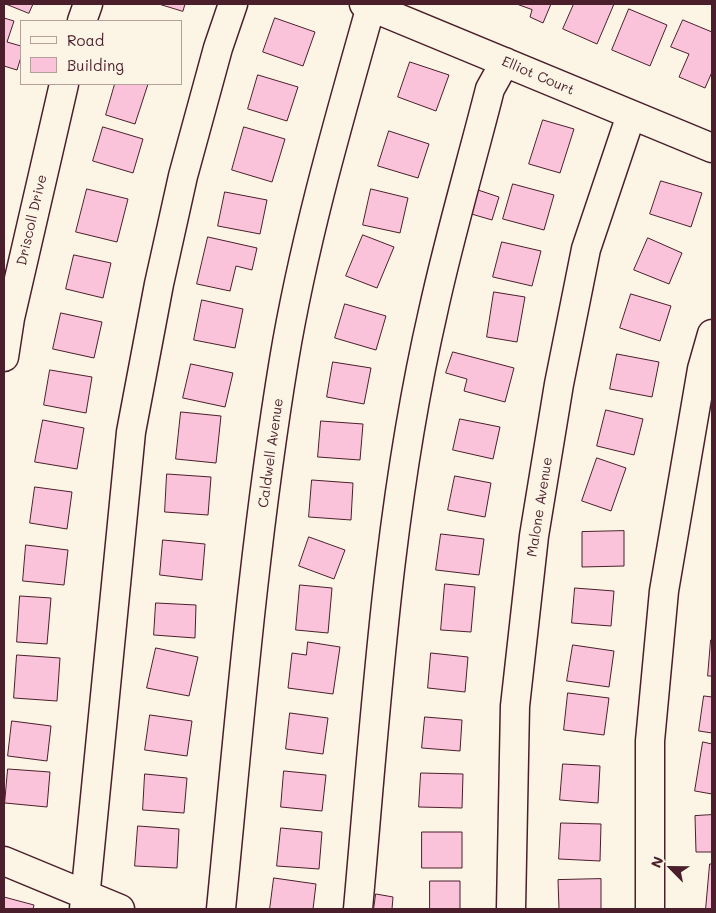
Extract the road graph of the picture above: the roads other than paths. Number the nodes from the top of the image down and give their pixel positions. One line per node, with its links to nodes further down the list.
1 (88, 4): 4 (street)
2 (233, 4): 12 (street)
3 (368, 5): 5 (street, Elliot Court); 14 (street, Caldwell Avenue)
4 (82, 20)
5 (505, 62): 7 (street, Elliot Court); 15 (street)
6 (64, 85): 10 (street, Driscoll Drive)
7 (631, 115): 8 (street, Elliot Court); 16 (street, Malone Avenue)
8 (712, 148)
9 (712, 334): 17 (street)
10 (4, 357)
11 (4, 861): 12 (street)
12 (85, 902): 13 (street)
13 (120, 909)
14 (221, 909)
15 (358, 909)
16 (511, 909)
17 (650, 909)

